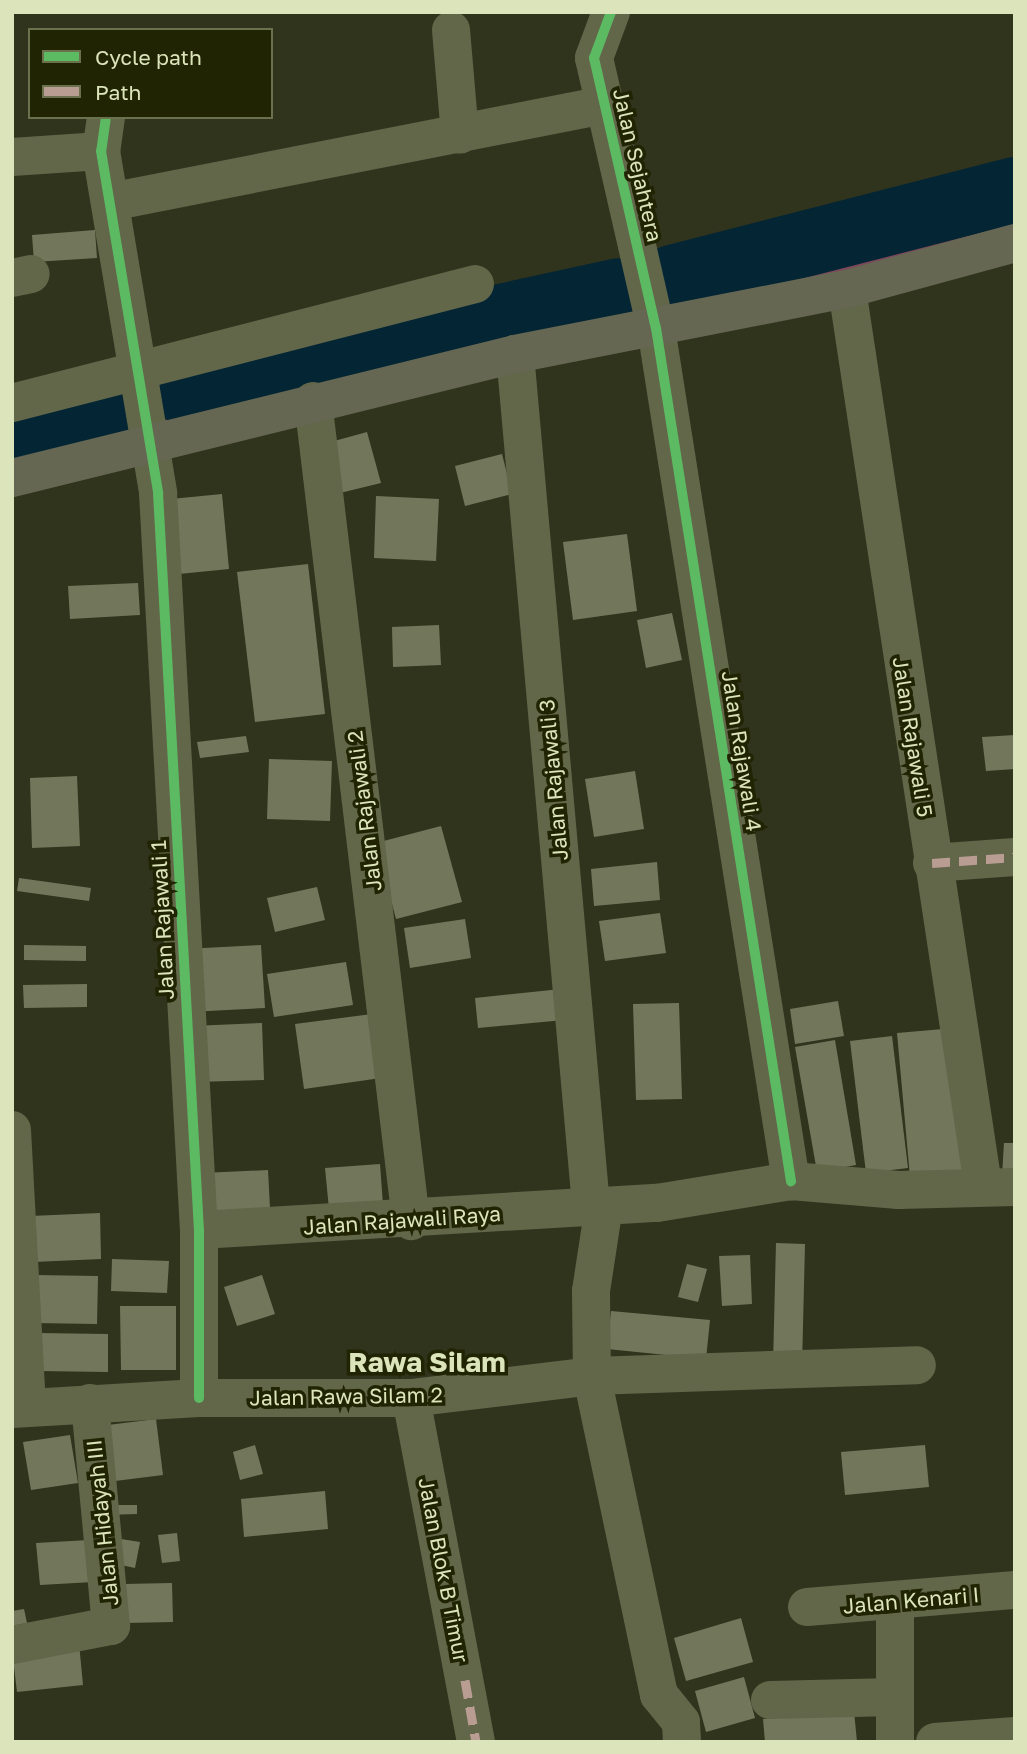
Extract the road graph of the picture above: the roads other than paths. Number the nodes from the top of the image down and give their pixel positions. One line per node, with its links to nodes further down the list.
1 (611, 12): 3 (street, Jalan Sejahtera)
2 (451, 30): 5 (street)
3 (604, 105): 5 (street); 11 (street, Jalan Sejahtera)
4 (104, 134): 6 (street); 7 (street, Jalan Rajawali 1)
5 (460, 135): 7 (street)
6 (12, 157)
7 (110, 202): 13 (street, Jalan Rajawali 1)
8 (1015, 243): 10 (street)
9 (475, 284): 13 (street)
10 (846, 289): 11 (street); 19 (street, Jalan Rajawali 5)
11 (653, 319): 12 (street); 21 (street, Jalan Rajawali 4)
12 (515, 354): 14 (street); 23 (street, Jalan Rajawali 3)
13 (136, 377): 15 (street); 16 (street, Jalan Rajawali 1)
14 (313, 401): 16 (street); 24 (street, Jalan Rajawali 2)
15 (12, 403)
16 (148, 431): 17 (street); 25 (street, Jalan Rajawali 1)
17 (12, 478)
18 (1015, 857): 19 (street)
19 (932, 863): 22 (street, Jalan Rajawali 5)
20 (12, 1130): 31 (street)
21 (791, 1181): 22 (street, Jalan Rajawali Raya); 23 (street, Jalan Rajawali Raya)
22 (999, 1186)
23 (597, 1206): 24 (street, Jalan Rajawali Raya); 27 (street)
24 (411, 1222): 25 (street, Jalan Rajawali Raya)
25 (199, 1230): 28 (street, Jalan Rajawali 1)
26 (917, 1365): 27 (street, Jalan Rawa Silam 2)
27 (592, 1376): 29 (street, Jalan Rawa Silam 2); 40 (street)
28 (199, 1398): 29 (street, Jalan Rawa Silam 2); 30 (street, Jalan Rawa Silam 2)
29 (411, 1398): 39 (street, Jalan Blok B Timur)
30 (90, 1403): 31 (street, Jalan Rawa Silam 2); 35 (street, Jalan Hidayah III)
31 (20, 1408)
32 (1015, 1591): 33 (street, Jalan Kenari I)
33 (895, 1605): 34 (street, Jalan Kenari I); 36 (street)
34 (807, 1607)
35 (12, 1645)
36 (894, 1697): 37 (street); 41 (street)
37 (770, 1700)
38 (1015, 1736): 42 (street)
39 (476, 1742)
40 (682, 1742)
41 (895, 1742)
42 (936, 1742)

